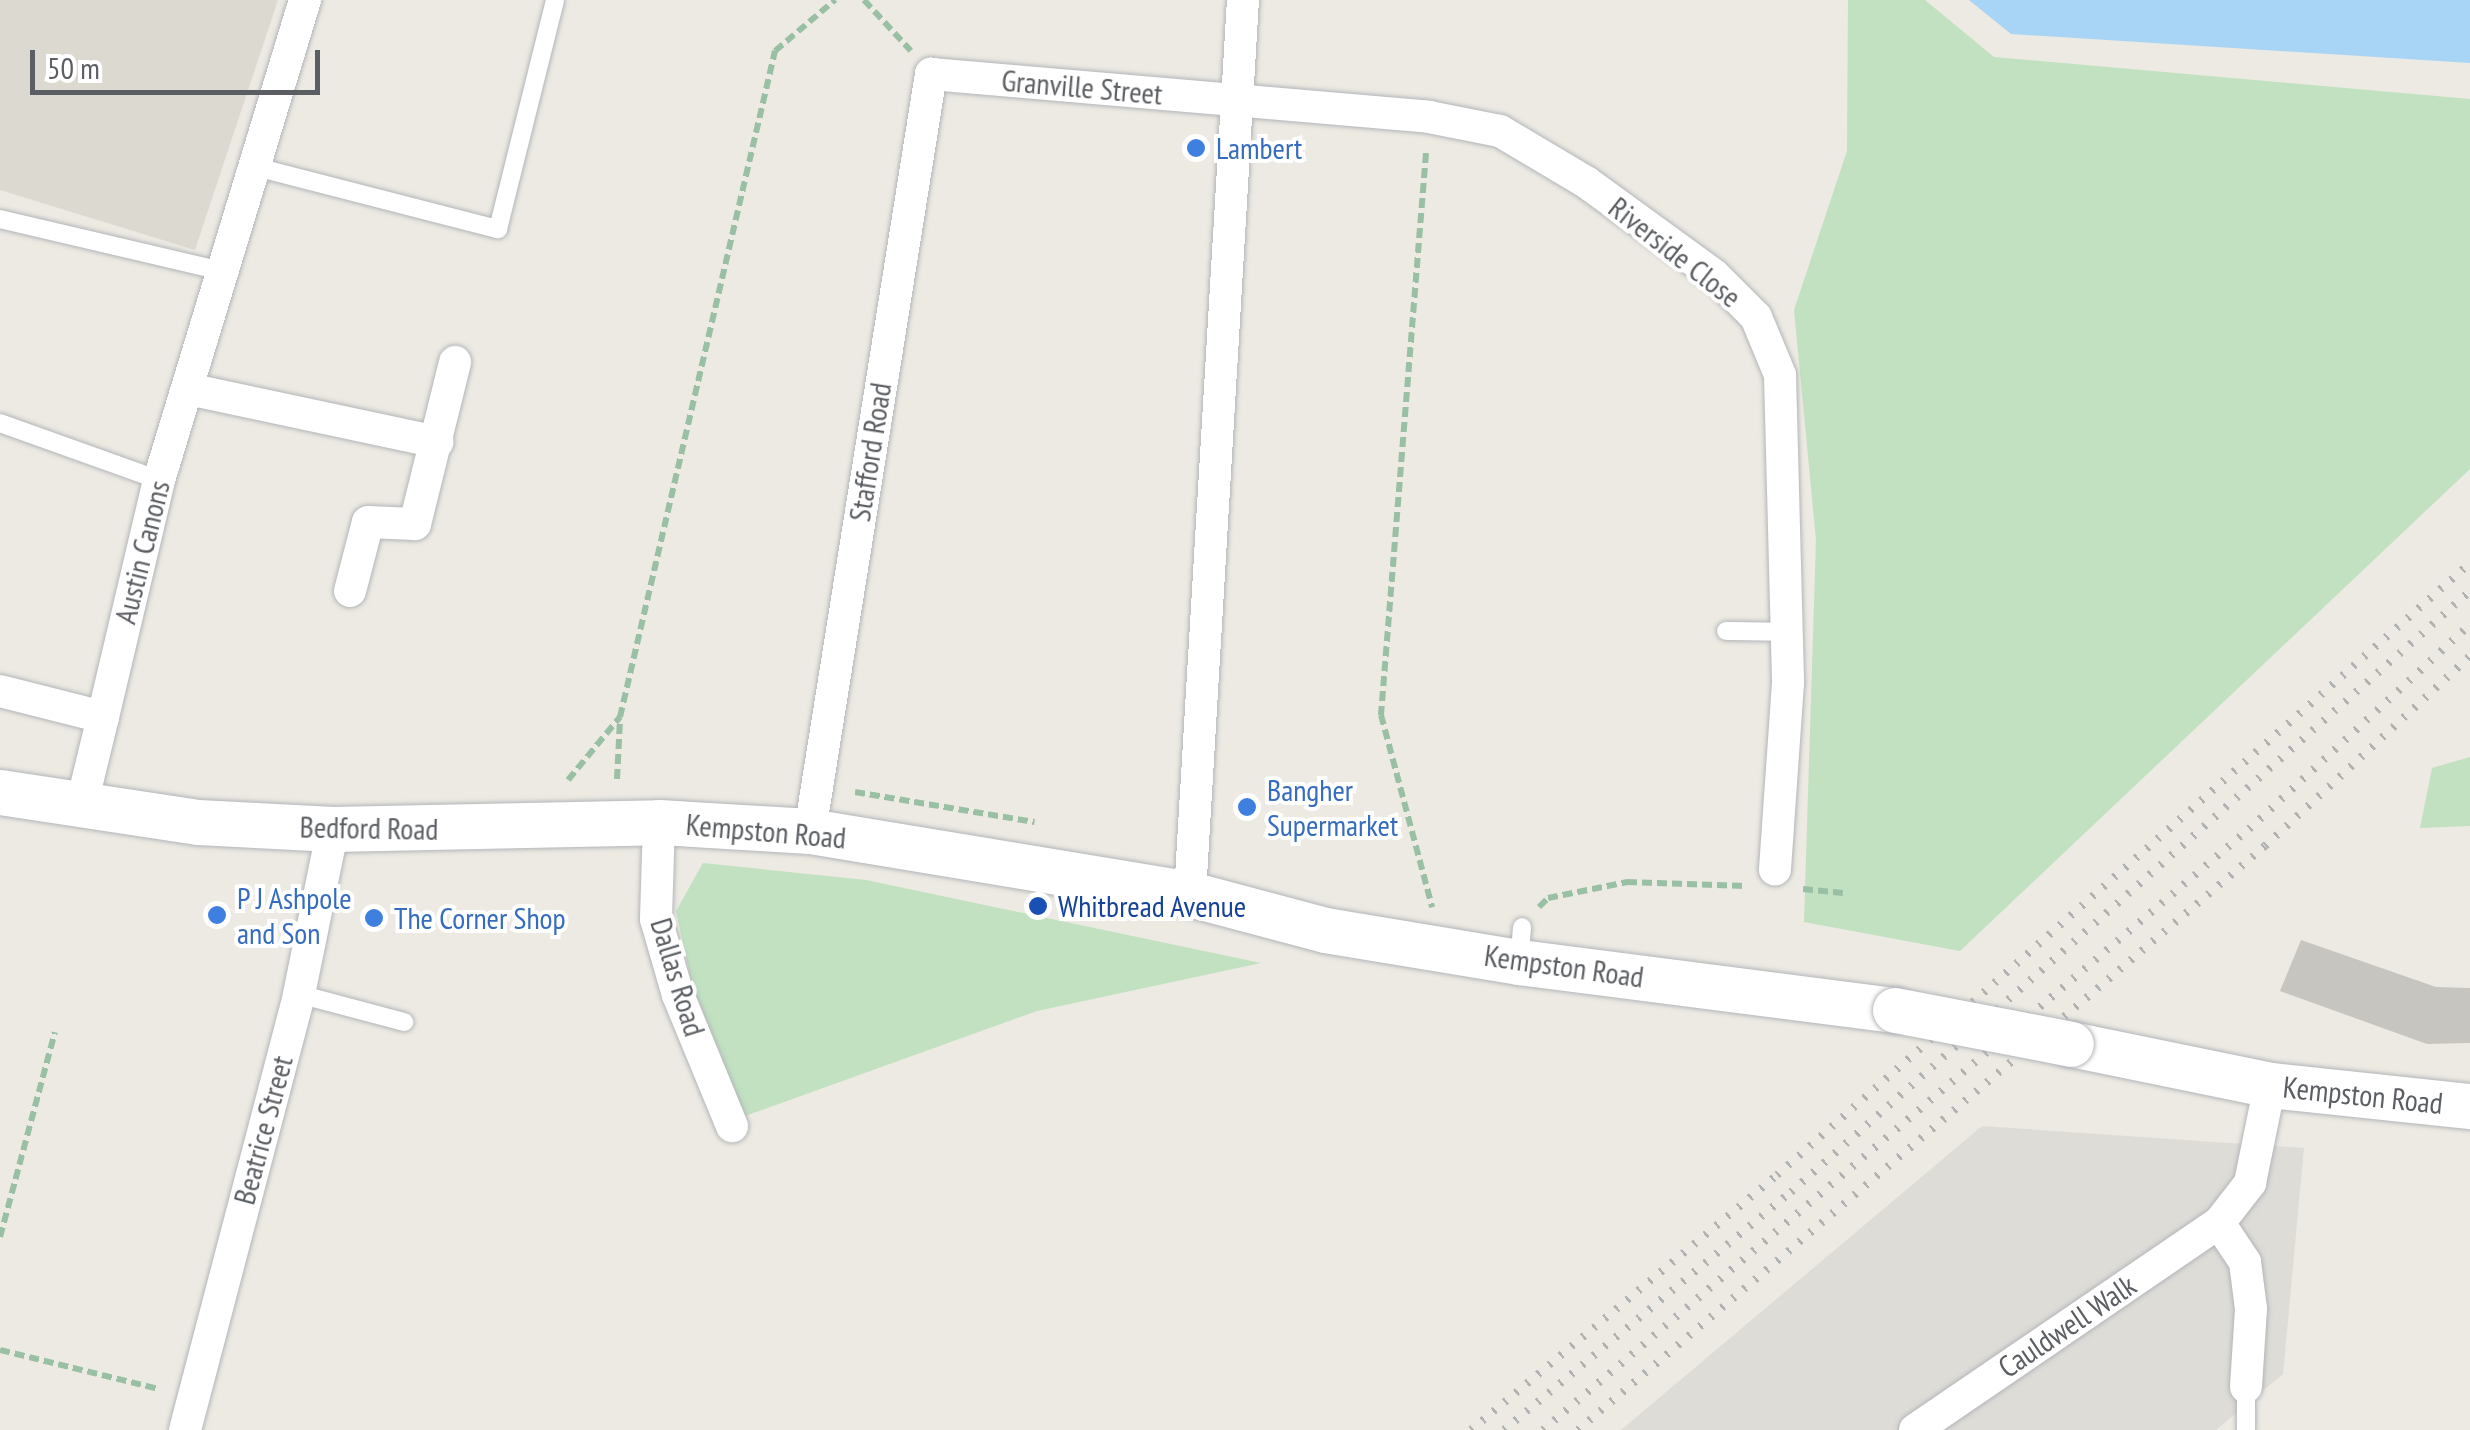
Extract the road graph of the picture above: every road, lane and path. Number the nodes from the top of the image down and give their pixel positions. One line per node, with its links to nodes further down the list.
1 (305, 0): 9 (street, Austin Canons)
2 (555, 0): 9 (lane)
3 (835, 0): 22 (path)
4 (864, 0): 6 (path)
5 (1243, 0): 7 (street)
6 (931, 74): 7 (street, Granville Street); 29 (street, Stafford Road)
7 (1233, 101): 8 (street, Riverside Close); 32 (street)
8 (1430, 117): 19 (street, Riverside Close); 33 (path)
9 (256, 167): 11 (street, Austin Canons)
10 (0, 219): 11 (lane)
11 (226, 272): 13 (street, Austin Canons)
12 (455, 362): 15 (street)
13 (188, 389): 15 (street); 16 (street, Austin Canons)
14 (0, 423): 16 (lane)
15 (437, 442): 17 (street)
16 (159, 480): 21 (street, Austin Canons)
17 (350, 591)
18 (1726, 631): 19 (lane)
19 (1787, 632): 30 (street, Riverside Close)
20 (0, 691): 21 (street)
21 (103, 717): 26 (street)
22 (620, 717): 23 (path); 24 (path)
23 (617, 779)
24 (568, 780)
25 (0, 792): 26 (main road, Bedford Road)
26 (80, 807): 28 (main road, Bedford Road)
27 (659, 822): 28 (main road, Bedford Road); 29 (main road, Kempston Road); 40 (street, Dallas Road)
28 (332, 829): 35 (street, Beatrice Street)
29 (810, 831): 32 (main road, Kempston Road)
30 (1773, 881): 31 (path); 34 (path)
31 (1843, 893)
32 (1190, 894): 34 (main road, Kempston Road)
33 (1434, 916)
34 (1520, 944): 38 (main road, Kempston Road, bridge)
35 (299, 994): 36 (lane); 45 (street, Beatrice Street)
36 (404, 1022)
37 (55, 1032): 42 (path)
38 (2270, 1085): 39 (main road, Kempston Road); 41 (street, Cauldwell Walk)
39 (2470, 1106)
40 (732, 1126)
41 (2219, 1223): 44 (street); 47 (street, Cauldwell Walk)
42 (0, 1237)
43 (0, 1350): 45 (path)
44 (2246, 1387): 48 (lane)
45 (192, 1397): 46 (street, Beatrice Street)
46 (185, 1430)
47 (1915, 1430)
48 (2246, 1430)

